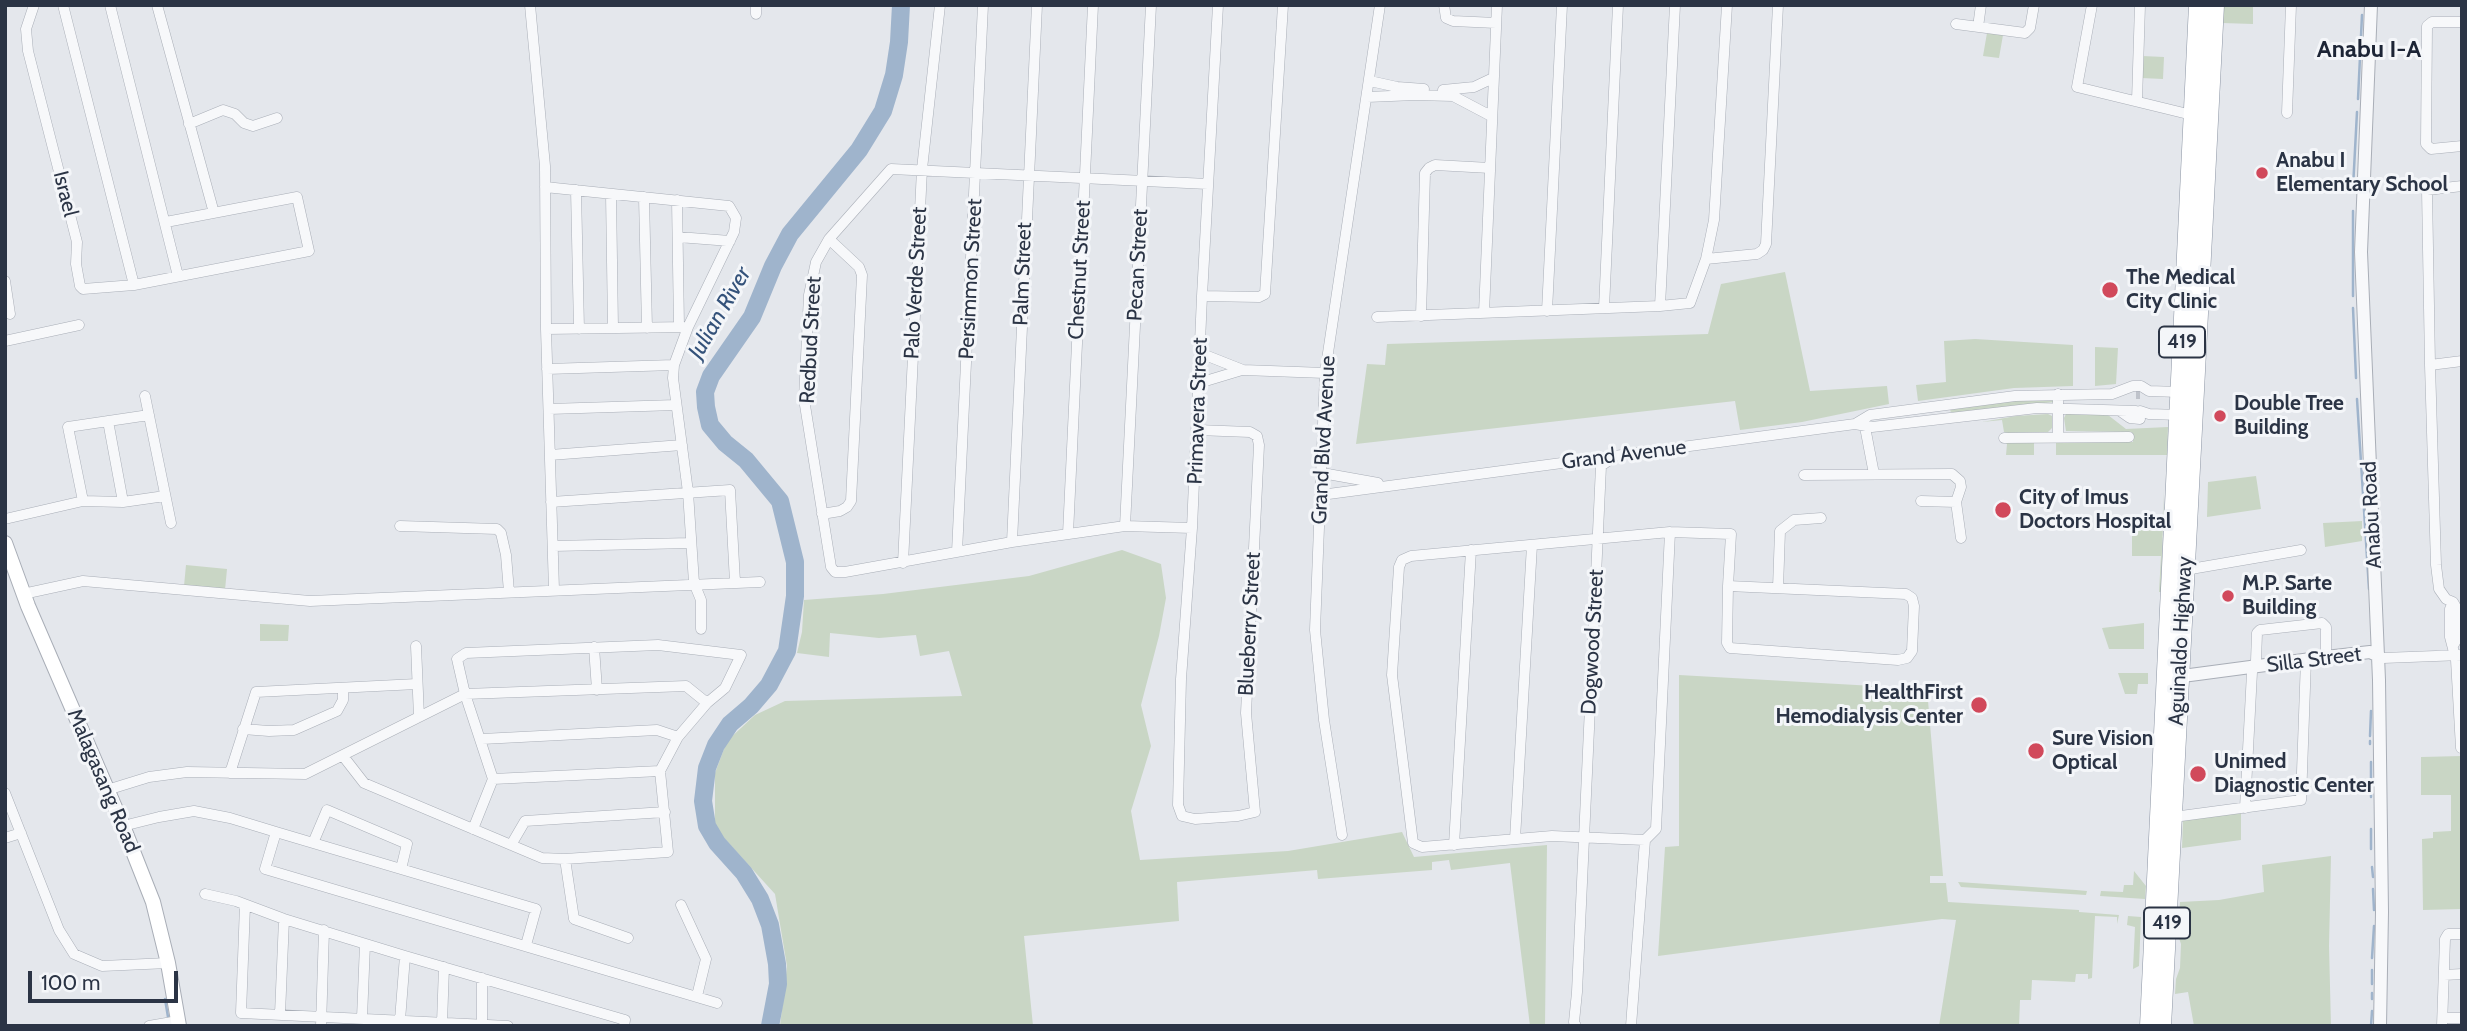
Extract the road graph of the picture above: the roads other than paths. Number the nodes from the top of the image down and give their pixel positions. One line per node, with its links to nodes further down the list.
1 (34, 5): 65 (street, Israel)
2 (63, 5): 65 (street)
3 (110, 5): 58 (street)
4 (157, 5): 42 (street)
5 (530, 5): 52 (street)
6 (940, 5): 45 (street, Palo Verde Street)
7 (983, 5): 46 (street, Persimmon Street)
8 (1037, 5): 47 (street, Palm Street)
9 (1093, 5): 48 (street, Chestnut Street)
10 (1151, 5): 49 (street, Pecan Street)
11 (1218, 5): 50 (street, Primavera Street)
12 (1283, 5): 66 (street)
13 (1380, 5): 34 (street, Grand Blvd Avenue)
14 (1444, 5): 30 (street)
15 (1497, 5): 30 (street)
16 (1562, 5): 69 (street)
17 (1618, 5): 68 (street)
18 (1675, 5): 67 (street)
19 (1727, 5): 62 (street)
20 (1779, 5): 62 (street)
21 (1981, 5): 32 (street)
22 (2034, 5): 32 (street)
23 (2092, 5): 37 (street)
24 (2140, 5): 37 (street)
25 (2198, 5): 39 (highway, Aguinaldo Highway / 419)
26 (2215, 5): 97 (highway, Aguinaldo Highway / 419)
27 (2291, 5): 38 (street)
28 (2371, 5): 154 (street, Anabu Road)
29 (2462, 22): 43 (street)
30 (1496, 23): 33 (street)
31 (1956, 24): 32 (street)
32 (1978, 27)
33 (1493, 78): 35 (street); 40 (street)
34 (1370, 81): 35 (street); 36 (street, Grand Blvd Avenue)
35 (1434, 93): 36 (street); 40 (street)
36 (1367, 97): 87 (street, Grand Blvd Avenue)
37 (2137, 102): 39 (street)
38 (2287, 113)
39 (2193, 115): 89 (highway, Aguinaldo Highway / 419)
40 (1491, 116): 44 (street)
41 (277, 118): 42 (street)
42 (189, 124): 57 (street)
43 (2462, 146)
44 (1490, 168): 70 (street); 72 (street)
45 (922, 169): 46 (street, Redbud Street); 60 (street, Redbud Street); 139 (street, Palo Verde Street)
46 (976, 172): 47 (street, Redbud Street); 138 (street, Persimmon Street)
47 (1028, 175): 48 (street, Redbud Street); 131 (street, Palm Street)
48 (1085, 178): 49 (street, Redbud Street); 128 (street, Chestnut Street)
49 (1142, 181): 50 (street, Redbud Street); 125 (street, Pecan Street)
50 (1208, 184): 66 (street, Primavera Street)
51 (2462, 186): 84 (street)
52 (545, 187): 53 (street); 78 (street)
53 (576, 190): 54 (street); 79 (street)
54 (611, 194): 55 (street); 76 (street)
55 (644, 197): 56 (street); 77 (street)
56 (677, 201): 59 (street); 61 (street)
57 (214, 214): 58 (street); 63 (street, Israel)
58 (166, 222): 63 (street)
59 (678, 237): 61 (street); 75 (street)
60 (829, 239): 120 (street, Redbud Street); 120 (street)
61 (730, 241): 75 (street)
62 (1706, 259): 67 (street)
63 (178, 276): 65 (street, Israel)
64 (5, 281): 71 (street)
65 (134, 285)
66 (1202, 296): 81 (street, Primavera Street)
67 (1660, 306): 68 (street)
68 (1604, 309): 69 (street)
69 (1547, 312): 70 (street)
70 (1484, 313): 72 (street)
71 (9, 314)
72 (1421, 316): 73 (street)
73 (1377, 317)
74 (79, 325): 80 (street)
75 (684, 327): 77 (street); 83 (street)
76 (613, 328): 77 (street); 79 (street)
77 (647, 328)
78 (546, 329): 79 (street); 85 (street)
79 (579, 329)
80 (5, 341)
81 (1200, 353): 86 (street); 88 (street, Primavera Street)
82 (2462, 361): 84 (street)
83 (674, 365): 85 (street); 92 (street)
84 (2430, 365): 149 (street)
85 (548, 369): 95 (street)
86 (1243, 370): 87 (street); 88 (street)
87 (1325, 373): 108 (street, Grand Blvd Avenue)
88 (1199, 383): 101 (street, Primavera Street)
89 (2179, 392): 90 (street, Grand Avenue); 97 (highway, Aguinaldo Highway / 419)
90 (2058, 394): 93 (street, Grand Avenue); 94 (street)
91 (145, 396): 96 (street)
92 (676, 405): 95 (street); 105 (street)
93 (1945, 405): 98 (street); 100 (street, Grand Avenue)
94 (2058, 408): 97 (street, Grand Avenue); 98 (street, Grand Avenue); 102 (street)
95 (549, 409): 106 (street)
96 (149, 415): 99 (street); 114 (street)
97 (2186, 415): 140 (highway, Aguinaldo Highway / 419); 158 (highway, Aguinaldo Highway / 419)
98 (1947, 418): 100 (street, Grand Avenue)
99 (108, 421): 115 (street); 117 (street)
100 (1860, 425): 107 (street, Grand Avenue); 109 (street)
101 (1197, 430): 126 (street, Primavera Street); 178 (street, Blueberry Street)
102 (2058, 437): 103 (street); 104 (street)
103 (2129, 437)
104 (2004, 439)
105 (682, 445): 106 (street); 112 (street)
106 (550, 455): 118 (street)
107 (1616, 456): 111 (street, Grand Avenue); 129 (street, Dogwood Street)
108 (1322, 473): 111 (street, Grand Avenue); 113 (street, Grand Blvd Avenue)
109 (1874, 474): 110 (street); 119 (street)
110 (1804, 475)
111 (1393, 484): 113 (street, Grand Avenue)
112 (688, 492): 118 (street); 133 (street); 141 (street)
113 (1321, 495): 184 (street, Grand Blvd Avenue)
114 (165, 496): 117 (street); 123 (street)
115 (83, 501): 117 (street); 122 (street)
116 (1921, 501): 119 (street)
117 (123, 502)
118 (551, 502): 135 (street)
119 (1956, 502): 130 (street)
120 (822, 514): 139 (street, Redbud Street)
121 (1821, 518): 145 (street)
122 (5, 519)
123 (171, 523)
124 (400, 526): 147 (street)
125 (1125, 526): 126 (street); 128 (street)
126 (1192, 528): 178 (street, Primavera Street)
127 (1670, 531): 129 (street); 144 (street); 188 (street)
128 (1068, 534): 131 (street)
129 (1598, 538): 134 (street); 185 (street, Dogwood Street)
130 (1961, 538)
131 (1012, 542): 138 (street)
132 (5, 543): 148 (main road, Malagasang Road)
133 (691, 543): 135 (street); 143 (street)
134 (1532, 545): 136 (street); 187 (street)
135 (553, 547): 146 (street)
136 (1471, 550): 191 (street); 191 (street)
137 (2301, 550): 140 (street)
138 (957, 552): 139 (street)
139 (903, 562)
140 (2185, 570): 158 (highway, Aguinaldo Highway / 419)
141 (735, 582): 142 (street); 143 (street)
142 (760, 582)
143 (694, 583): 146 (street); 150 (street)
144 (1728, 586): 145 (street); 145 (street)
145 (1778, 588)
146 (554, 590): 147 (street)
147 (509, 592): 148 (street)
148 (23, 594): 174 (main road, Malagasang Road)
149 (2458, 600): 153 (street)
150 (701, 629)
151 (416, 646): 159 (street)
152 (594, 648): 161 (street); 162 (street); 163 (street)
153 (2459, 655): 154 (street, Silla Street); 165 (street)
154 (2379, 656): 155 (street, Silla Street); 227 (street, Anabu Road)
155 (2326, 657): 156 (street, Silla Street); 157 (street)
156 (2306, 659): 157 (street, Silla Street); 176 (street)
157 (2254, 667): 158 (street, Silla Street); 176 (street)
158 (2173, 678): 179 (highway, Aguinaldo Highway / 419); 225 (highway, Aguinaldo Highway / 419)
159 (417, 684): 160 (street); 164 (street)
160 (343, 688): 166 (street); 166 (street)
161 (597, 690): 162 (street); 163 (street)
162 (465, 694): 164 (street); 168 (street)
163 (707, 703): 167 (street)
164 (419, 718): 170 (street)
165 (2461, 718): 169 (street)
166 (243, 729): 172 (street)
167 (678, 737): 168 (street); 171 (street)
168 (482, 740): 173 (street)
169 (2461, 748)
170 (343, 756): 172 (street); 181 (street)
171 (660, 771): 173 (street); 177 (street)
172 (230, 773): 174 (street)
173 (493, 779): 181 (street)
174 (107, 790): 180 (main road, Malagasang Road)
175 (5, 793): 183 (street)
176 (2245, 808): 179 (street)
177 (665, 812): 190 (street); 192 (street)
178 (1182, 816)
179 (2172, 820): 226 (highway, Aguinaldo Highway / 419)
180 (123, 826): 182 (street); 204 (main road, Malagasang Road)
181 (473, 829): 190 (street)
182 (276, 832): 189 (street); 202 (street)
183 (21, 833): 186 (street); 204 (street)
184 (1342, 835)
185 (1583, 836): 187 (street); 188 (street); 223 (street, Dogwood Street)
186 (5, 838)
187 (1516, 839): 191 (street)
188 (1645, 840): 224 (street)
189 (313, 843): 193 (street); 193 (street)
190 (511, 845): 192 (street)
191 (1454, 845)
192 (565, 859): 200 (street)
193 (401, 869): 202 (street)
194 (205, 894): 195 (street)
195 (245, 905): 197 (street); 211 (street)
196 (681, 905): 209 (street)
197 (284, 919): 198 (street); 211 (street)
198 (324, 930): 201 (street); 215 (street)
199 (2462, 933): 207 (street)
200 (628, 938)
201 (365, 944): 203 (street); 212 (street)
202 (526, 945): 209 (street)
203 (405, 956): 205 (street); 214 (street)
204 (168, 963): 218 (main road, Malagasang Road)
205 (444, 967): 208 (street); 217 (street)
206 (2462, 974): 207 (street)
207 (2444, 975): 216 (street)
208 (482, 978): 219 (street); 222 (street)
209 (697, 996): 210 (street)
210 (717, 1003)
211 (280, 1014): 215 (street)
212 (362, 1018): 214 (street); 215 (street)
213 (2462, 1018): 216 (street)
214 (400, 1020): 217 (street)
215 (321, 1021)
216 (2443, 1022)
217 (442, 1023): 219 (street)
218 (179, 1024): 220 (street)
219 (482, 1024): 221 (street)
220 (149, 1026)
221 (508, 1026)
222 (624, 1026)
223 (1576, 1026)
224 (1631, 1026)
225 (2148, 1026)
226 (2162, 1026)
227 (2380, 1026)

